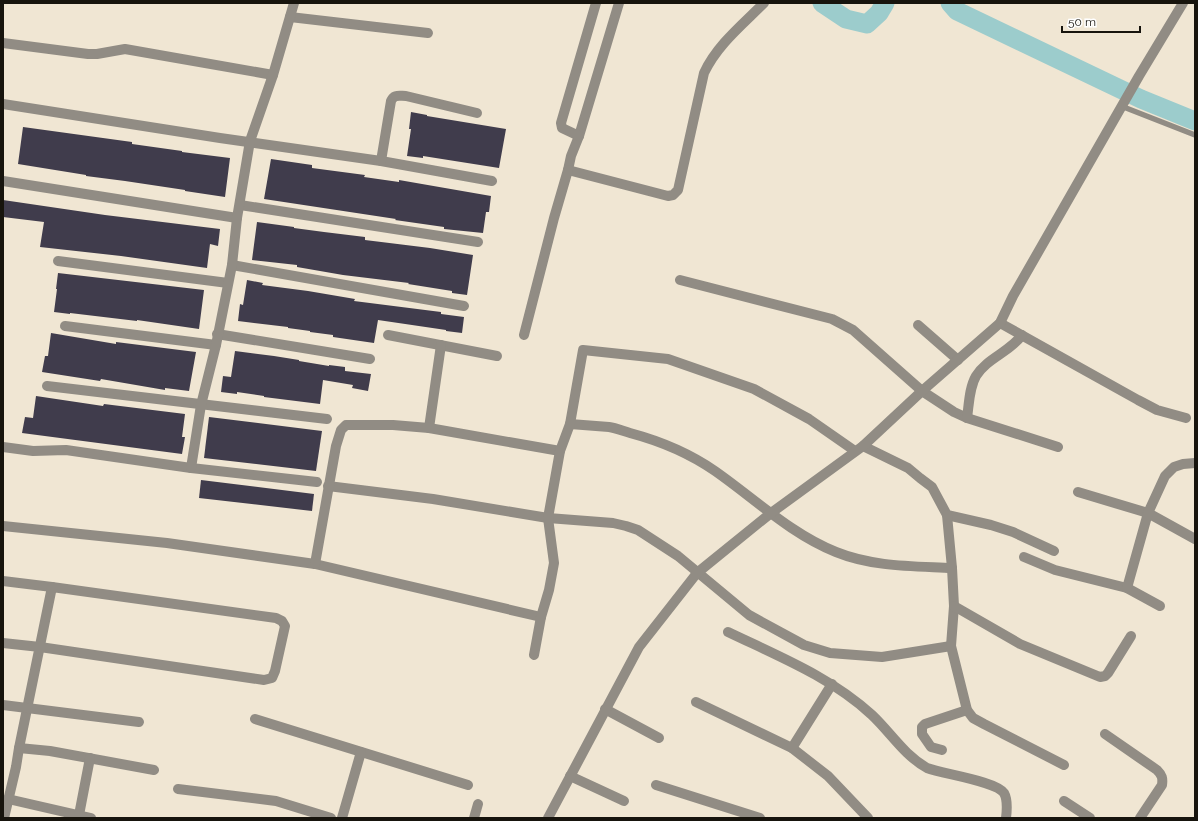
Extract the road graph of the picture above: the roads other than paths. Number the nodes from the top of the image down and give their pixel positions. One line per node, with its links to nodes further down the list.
1 (294, 3): 6 (street)
2 (596, 3): 14 (street)
3 (619, 3): 14 (street)
4 (764, 3): 17 (street)
5 (1183, 3): 10 (street)
6 (290, 17): 7 (street); 9 (street)
7 (428, 33)
8 (3, 43): 9 (street)
9 (273, 75): 15 (street)
10 (1124, 102): 13 (lane); 28 (street)
11 (3, 104): 15 (street)
12 (476, 113): 16 (street)
13 (1195, 134)
14 (579, 136): 17 (street)
15 (250, 142): 16 (street); 20 (street)
16 (381, 161): 19 (street)
17 (568, 170): 33 (street)
18 (3, 181): 21 (street)
19 (492, 181)
20 (240, 205): 21 (street); 22 (street)
21 (237, 218): 24 (street)
22 (478, 242)
23 (58, 261): 26 (street)
24 (232, 265): 26 (street); 27 (street)
25 (680, 280): 41 (street)
26 (228, 283): 31 (street)
27 (464, 306)
28 (1000, 323): 34 (street); 39 (street)
29 (918, 325): 39 (street)
30 (65, 326): 35 (street)
31 (217, 334): 35 (street); 38 (street)
32 (388, 335): 36 (street)
33 (524, 335)
34 (1022, 335): 43 (street); 44 (street)
35 (216, 345): 42 (street)
36 (441, 345): 37 (street); 47 (street)
37 (497, 356)
38 (370, 359)
39 (958, 360): 41 (street)
40 (47, 386): 42 (street)
41 (922, 391): 43 (street); 50 (street)
42 (201, 405): 45 (street); 53 (street)
43 (967, 418): 49 (street)
44 (1186, 418)
45 (327, 419)
46 (570, 424): 50 (street); 51 (street); 57 (street)
47 (429, 428): 51 (street); 55 (street)
48 (3, 447): 53 (street)
49 (1058, 447)
50 (859, 449): 57 (street); 59 (street)
51 (560, 451): 60 (street)
52 (1195, 463): 58 (street)
53 (191, 468): 54 (street)
54 (317, 482)
55 (328, 486): 60 (street); 65 (street)
56 (1078, 492): 58 (street)
57 (771, 513): 66 (street); 67 (street)
58 (1148, 513): 62 (street); 70 (street)
59 (948, 515): 63 (street); 66 (street)
60 (548, 518): 67 (street); 73 (street)
61 (3, 526): 65 (street)
62 (1195, 539)
63 (1054, 551)
64 (1024, 557): 70 (street)
65 (315, 564): 73 (street)
66 (952, 568): 71 (street)
67 (697, 573): 77 (street); 84 (street)
68 (3, 581): 69 (street)
69 (52, 587): 78 (street); 78 (street)
70 (1127, 588): 72 (street)
71 (954, 606): 75 (street); 77 (street)
72 (1160, 606)
73 (541, 618): 79 (street)
74 (728, 632): 80 (street)
75 (1131, 636)
76 (3, 643): 78 (street)
77 (951, 646): 85 (street)
78 (40, 647): 83 (street)
79 (534, 654)
80 (832, 684): 91 (street); 115 (street)
81 (696, 702): 91 (street)
82 (3, 704): 83 (street)
83 (27, 708): 87 (street); 90 (street)
84 (605, 709): 89 (street); 97 (street)
85 (967, 710): 92 (street); 95 (street)
86 (255, 719): 93 (street)
87 (139, 722)
88 (1105, 734): 117 (street)
89 (659, 738)
90 (19, 748): 94 (street); 101 (street)
91 (792, 748): 105 (street)
92 (942, 750)
93 (361, 752): 98 (street); 110 (street)
94 (90, 758): 96 (street); 106 (street)
95 (1064, 765)
96 (154, 770)
97 (570, 776): 103 (street); 112 (street)
98 (468, 785)
99 (656, 785): 113 (street)
100 (178, 789): 109 (street)
101 (8, 799): 106 (street); 107 (street)
102 (1064, 801): 116 (street)
103 (624, 802)
104 (478, 804): 111 (street)
105 (858, 813): 114 (street)
106 (79, 815): 108 (street)
107 (4, 818)
108 (91, 818)
109 (331, 818)
110 (342, 818)
111 (474, 818)
112 (548, 818)
113 (760, 818)
114 (868, 818)
115 (1006, 818)
116 (1090, 818)
117 (1140, 818)

